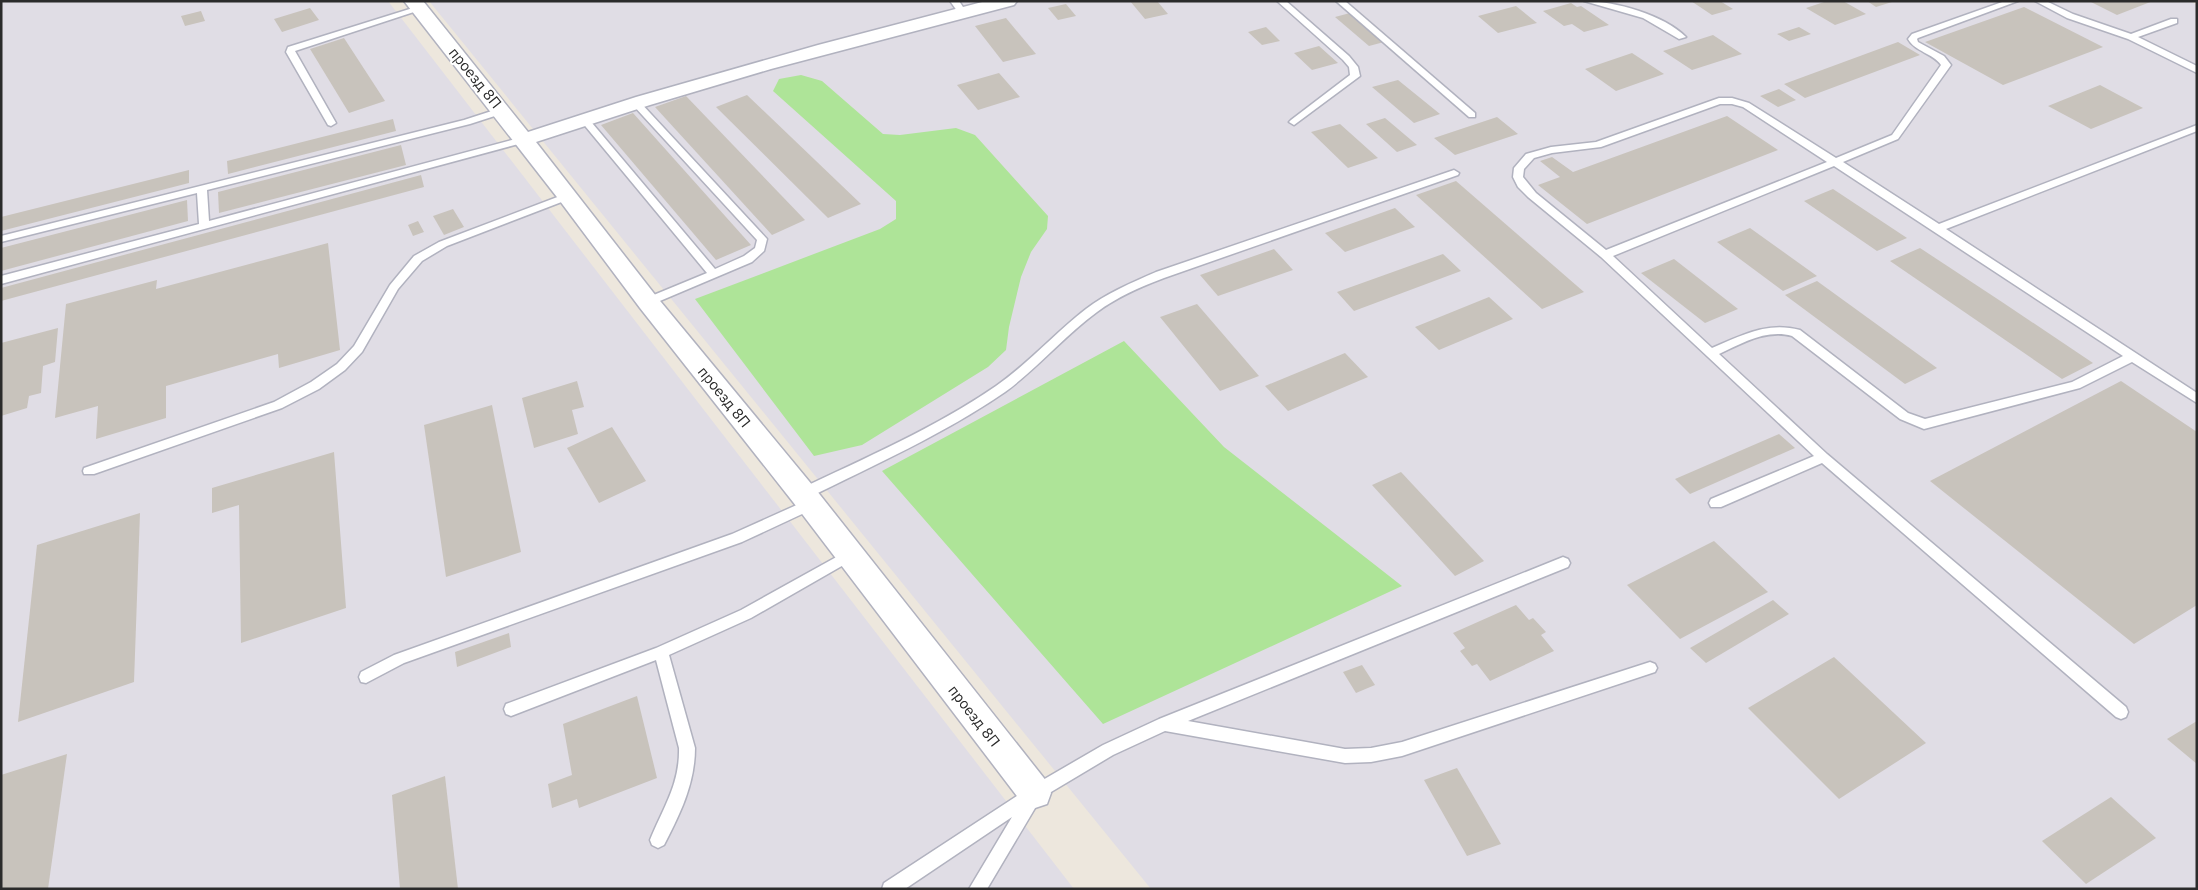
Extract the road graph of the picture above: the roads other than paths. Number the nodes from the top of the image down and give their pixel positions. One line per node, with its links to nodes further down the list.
1 (1008, 1): 8 (street)
2 (1281, 1): 17 (lane)
3 (1340, 1): 15 (lane)
4 (1588, 1): 10 (lane)
5 (2014, 1): 21 (lane)
6 (2039, 1): 11 (lane)
7 (416, 5): 14 (street, проезд 8П); 18 (lane)
8 (958, 7): 13 (street)
9 (2174, 21): 11 (lane)
10 (1682, 37)
11 (2131, 37): 12 (lane)
12 (2197, 70)
13 (635, 102): 16 (street); 29 (lane)
14 (501, 111): 20 (street, проезд 8П); 23 (lane)
15 (1472, 116)
16 (584, 119): 20 (street); 29 (lane)
17 (1294, 122)
18 (332, 123)
19 (2197, 128): 26 (lane)
20 (523, 140): 24 (street, проезд 8П); 25 (lane)
21 (1836, 162): 26 (lane); 28 (lane); 28 (lane)
22 (1454, 173): 37 (lane)
23 (202, 189): 25 (lane); 27 (lane)
24 (568, 196): 31 (street, проезд 8П); 36 (lane)
25 (204, 227): 30 (lane)
26 (1938, 228): 33 (lane)
27 (1, 240)
28 (1605, 255): 32 (lane)
29 (713, 273): 31 (lane)
30 (1, 280)
31 (648, 302): 37 (street, проезд 8П)
32 (1711, 353): 33 (lane); 35 (lane)
33 (2131, 356): 34 (lane)
34 (2194, 395)
35 (1823, 457): 38 (lane); 45 (lane)
36 (89, 471)
37 (806, 499): 39 (street, проезд 8П); 43 (lane)
38 (1716, 503)
39 (849, 555): 41 (lane); 47 (street, проезд 8П)
40 (1563, 563): 46 (lane)
41 (662, 652): 44 (lane); 48 (lane)
42 (1650, 668): 46 (lane)
43 (366, 677)
44 (511, 709)
45 (2121, 712)
46 (1164, 724): 47 (lane)
47 (1035, 793): 49 (lane); 50 (lane)
48 (658, 840)
49 (890, 889)
50 (977, 889)

